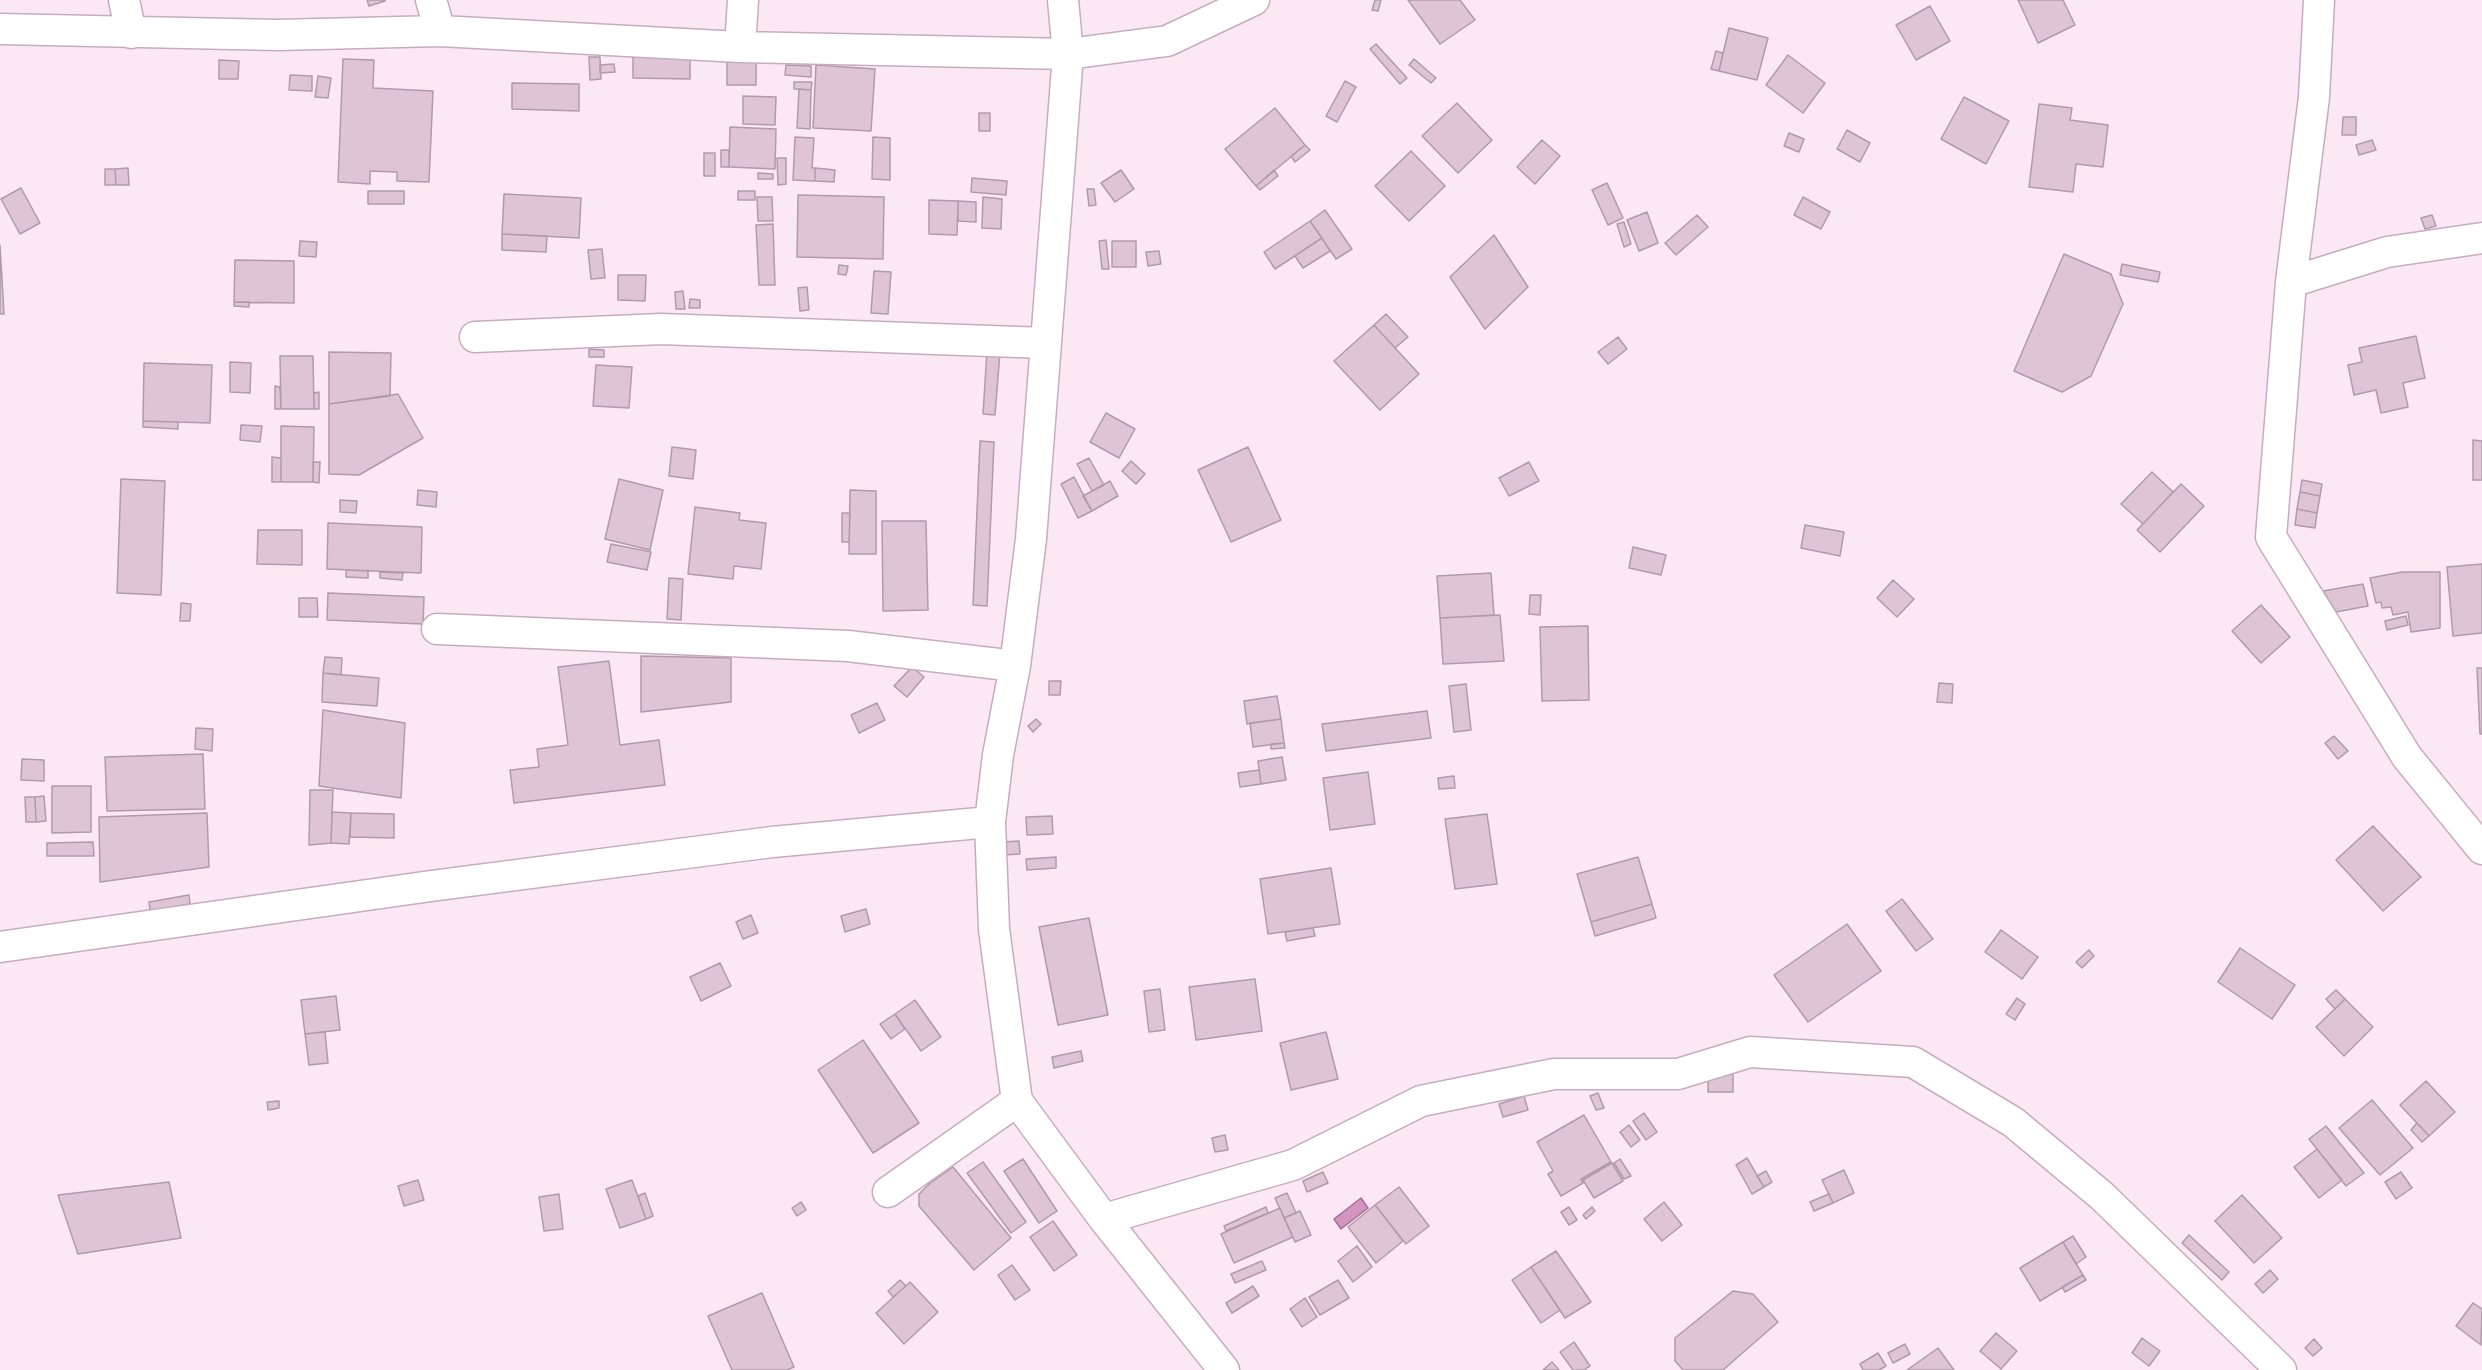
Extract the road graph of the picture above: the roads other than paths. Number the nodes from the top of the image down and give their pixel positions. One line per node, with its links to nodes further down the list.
1 (124, 0): 8 (street)
2 (743, 0): 9 (street)
3 (1063, 0): 10 (street)
4 (1254, 0): 10 (street)
5 (2319, 0): 12 (street)
6 (434, 10): 8 (street); 9 (street)
7 (0, 28): 8 (street)
8 (131, 33)
9 (740, 47): 10 (street)
10 (1068, 54): 14 (street)
11 (2482, 237): 12 (street)
12 (2290, 282): 18 (street)
13 (475, 337): 14 (street)
14 (1045, 343): 16 (street)
15 (437, 629): 16 (street)
16 (1015, 666): 17 (street)
17 (990, 822): 19 (street); 20 (street)
18 (2482, 849)
19 (0, 947)
20 (1017, 1101): 21 (street); 22 (street)
21 (888, 1192)
22 (1104, 1220): 23 (street); 24 (street)
23 (1224, 1370)
24 (2281, 1370)

